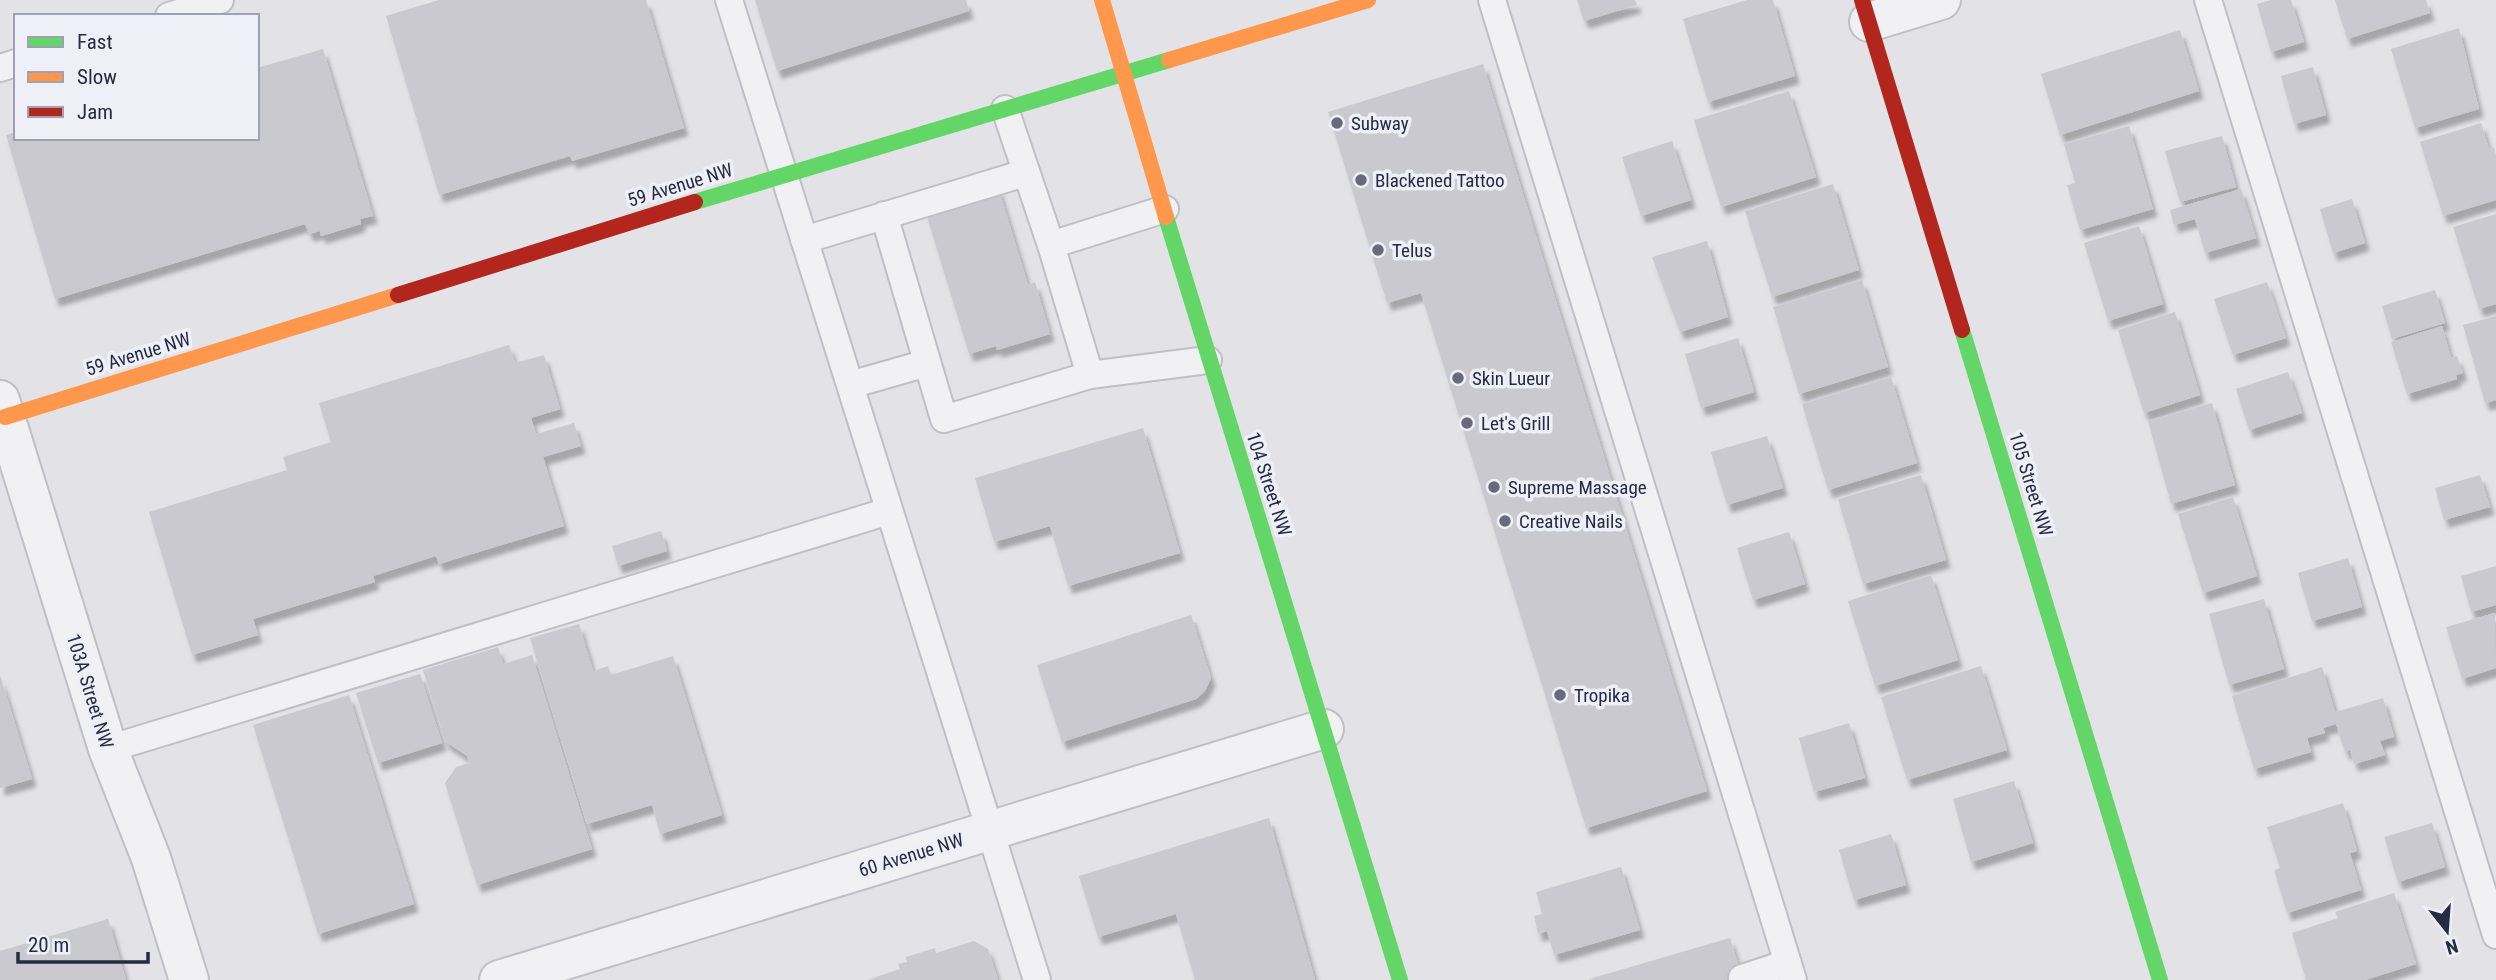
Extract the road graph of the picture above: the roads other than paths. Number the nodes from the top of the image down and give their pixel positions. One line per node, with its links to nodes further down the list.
1 (220, 0): 9 (lane)
2 (729, 0): 13 (lane)
3 (1102, 0): 10 (street, 104 Street NW)
4 (1366, 0): 10 (street, 59 Avenue NW)
5 (1492, 0): 28 (lane)
6 (1941, 0): 8 (street)
7 (2208, 0): 27 (lane)
8 (1866, 11): 34 (street, 105 Street NW)
9 (175, 14)
10 (1124, 73): 11 (street, 59 Avenue NW); 14 (street, 104 Street NW)
11 (1005, 109): 12 (lane); 13 (street, 59 Avenue NW)
12 (1025, 173): 15 (lane); 17 (lane)
13 (783, 175): 16 (lane); 22 (street, 59 Avenue NW)
14 (1165, 209): 17 (lane); 18 (street, 104 Street NW)
15 (884, 215): 16 (lane); 19 (lane)
16 (804, 240): 21 (lane)
17 (1051, 245): 20 (lane)
18 (1208, 360): 20 (lane); 24 (street, 104 Street NW)
19 (927, 363): 20 (lane); 21 (lane)
20 (1090, 375)
21 (850, 385): 23 (lane)
22 (3, 408): 25 (street, 103A Street NW)
23 (889, 510): 25 (lane); 26 (lane)
24 (1324, 729): 26 (street, 60 Avenue NW); 33 (street, 104 Street NW)
25 (108, 749): 30 (street, 103A Street NW)
26 (990, 831): 31 (street, 60 Avenue NW); 32 (lane)
27 (2496, 935)
28 (1790, 972): 29 (lane)
29 (1742, 978)
30 (189, 980)
31 (499, 980)
32 (1037, 980)
33 (1400, 980)
34 (2161, 980)

